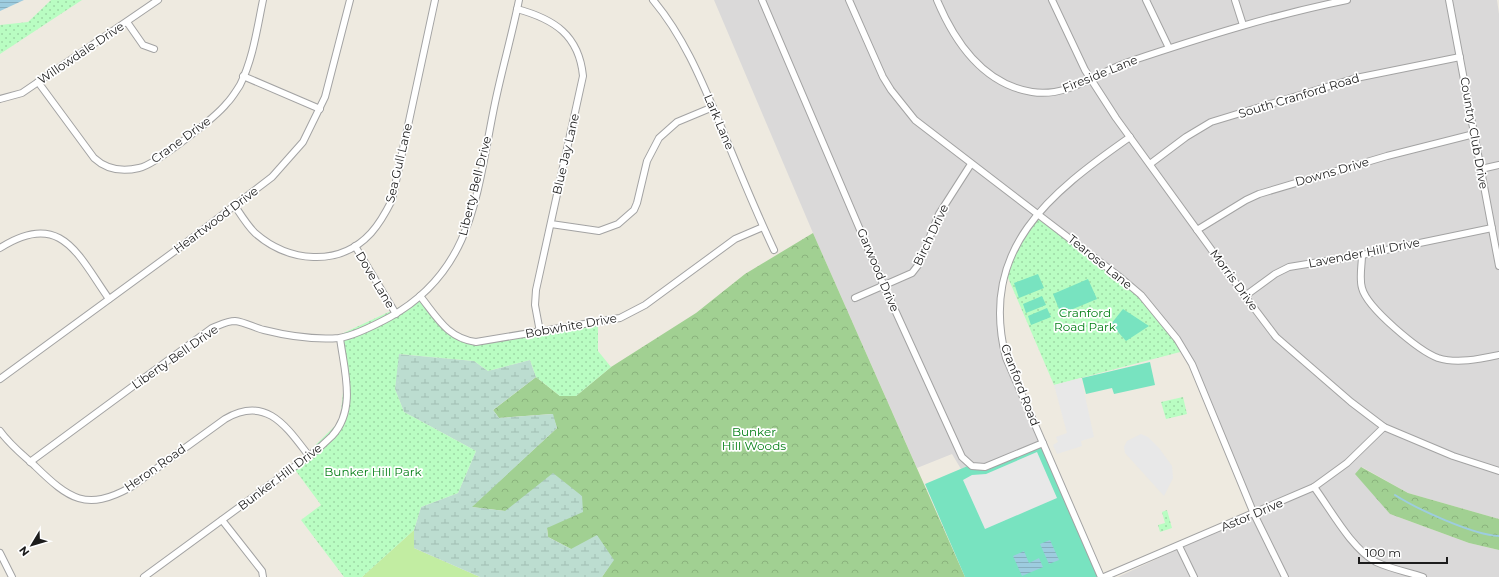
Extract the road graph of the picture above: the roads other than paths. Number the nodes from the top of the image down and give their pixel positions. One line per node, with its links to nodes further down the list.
1 (158, 0): 16 (street, Willowdale Drive)
2 (263, 0): 21 (street, Crane Drive)
3 (350, 0): 26 (street, Heartwood Drive)
4 (435, 0): 39 (street, Sea Gull Lane)
5 (519, 0): 15 (street, Liberty Bell Drive)
6 (653, 0): 25 (street, Lark Lane)
7 (762, 0): 44 (street, Garwood Drive)
8 (849, 0): 29 (street, Tearose Lane)
9 (936, 0): 22 (street, Fireside Lane)
10 (1052, 0): 22 (street, Morris Drive)
11 (1146, 0): 18 (street)
12 (1235, 0): 17 (street)
13 (1347, 0): 17 (street, Fireside Lane)
14 (1450, 0): 20 (street, Country Club Drive)
15 (517, 9): 35 (street, Blue Jay Lane); 45 (street, Liberty Bell Drive)
16 (127, 22): 19 (street); 23 (street, Willowdale Drive)
17 (1243, 25): 18 (street, Fireside Lane)
18 (1169, 48): 22 (street, Fireside Lane)
19 (154, 49)
20 (1460, 57): 27 (street, Country Club Drive); 30 (street, South Cranford Road)
21 (243, 76): 23 (street, Crane Drive); 26 (street)
22 (1091, 80): 28 (street, Morris Drive)
23 (38, 82): 24 (street, Willowdale Drive)
24 (0, 99)
25 (713, 107): 35 (street); 36 (street, Lark Lane)
26 (320, 109): 33 (street, Heartwood Drive)
27 (1474, 134): 32 (street, Country Club Drive); 38 (street, Downs Drive)
28 (1130, 137): 30 (street, Morris Drive); 34 (street, Cranford Road)
29 (971, 164): 34 (street, Tearose Lane); 44 (street, Birch Drive)
30 (1150, 164): 38 (street, Morris Drive)
31 (1499, 165): 32 (street)
32 (1481, 169): 37 (street, Country Club Drive)
33 (235, 206): 39 (street, Sea Gull Lane); 48 (street, Heartwood Drive)
34 (1038, 214): 56 (street, Cranford Road); 61 (street, Tearose Lane)
35 (550, 224): 50 (street, Blue Jay Lane)
36 (763, 227): 41 (street, Lark Lane); 50 (street, Bobwhite Drive)
37 (1492, 228): 42 (street, Lavender Hill Drive); 43 (street, Country Club Drive)
38 (1197, 230): 46 (street, Morris Drive)
39 (355, 246): 49 (street, Dove Lane)
40 (0, 248): 48 (street)
41 (774, 250)
42 (1362, 255): 46 (street, Lavender Hill Drive); 52 (street)
43 (1499, 266)
44 (884, 286): 47 (street, Birch Drive); 56 (street, Garwood Drive)
45 (420, 296): 49 (street, Liberty Bell Drive); 50 (street, Bobwhite Drive)
46 (1245, 296): 54 (street, Morris Drive)
47 (855, 298)
48 (109, 299): 53 (street, Heartwood Drive)
49 (396, 314): 51 (street, Liberty Bell Drive)
50 (540, 332)
51 (340, 338): 57 (street, Bunker Hill Drive); 58 (street, Liberty Bell Drive)
52 (1499, 355)
53 (0, 379)
54 (1384, 427): 59 (street, Morris Drive); 60 (street, Astor Drive)
55 (0, 432): 58 (street, Heron Road)
56 (1043, 443): 68 (street, Cranford Road)
57 (309, 456): 58 (street, Heron Road); 62 (street, Bunker Hill Drive)
58 (30, 462)
59 (1499, 471)
60 (1314, 487): 61 (street, Astor Drive); 72 (street)
61 (1254, 514): 63 (street, Astor Drive); 71 (street, Tearose Lane)
62 (222, 520): 66 (street, Bunker Hill Drive); 67 (street)
63 (1180, 546): 69 (street, Astor Drive); 70 (street)
64 (0, 553): 65 (street)
65 (12, 577)
66 (144, 577)
67 (263, 577)
68 (1101, 577)
69 (1104, 577)
70 (1194, 577)
71 (1286, 577)
72 (1423, 577)

